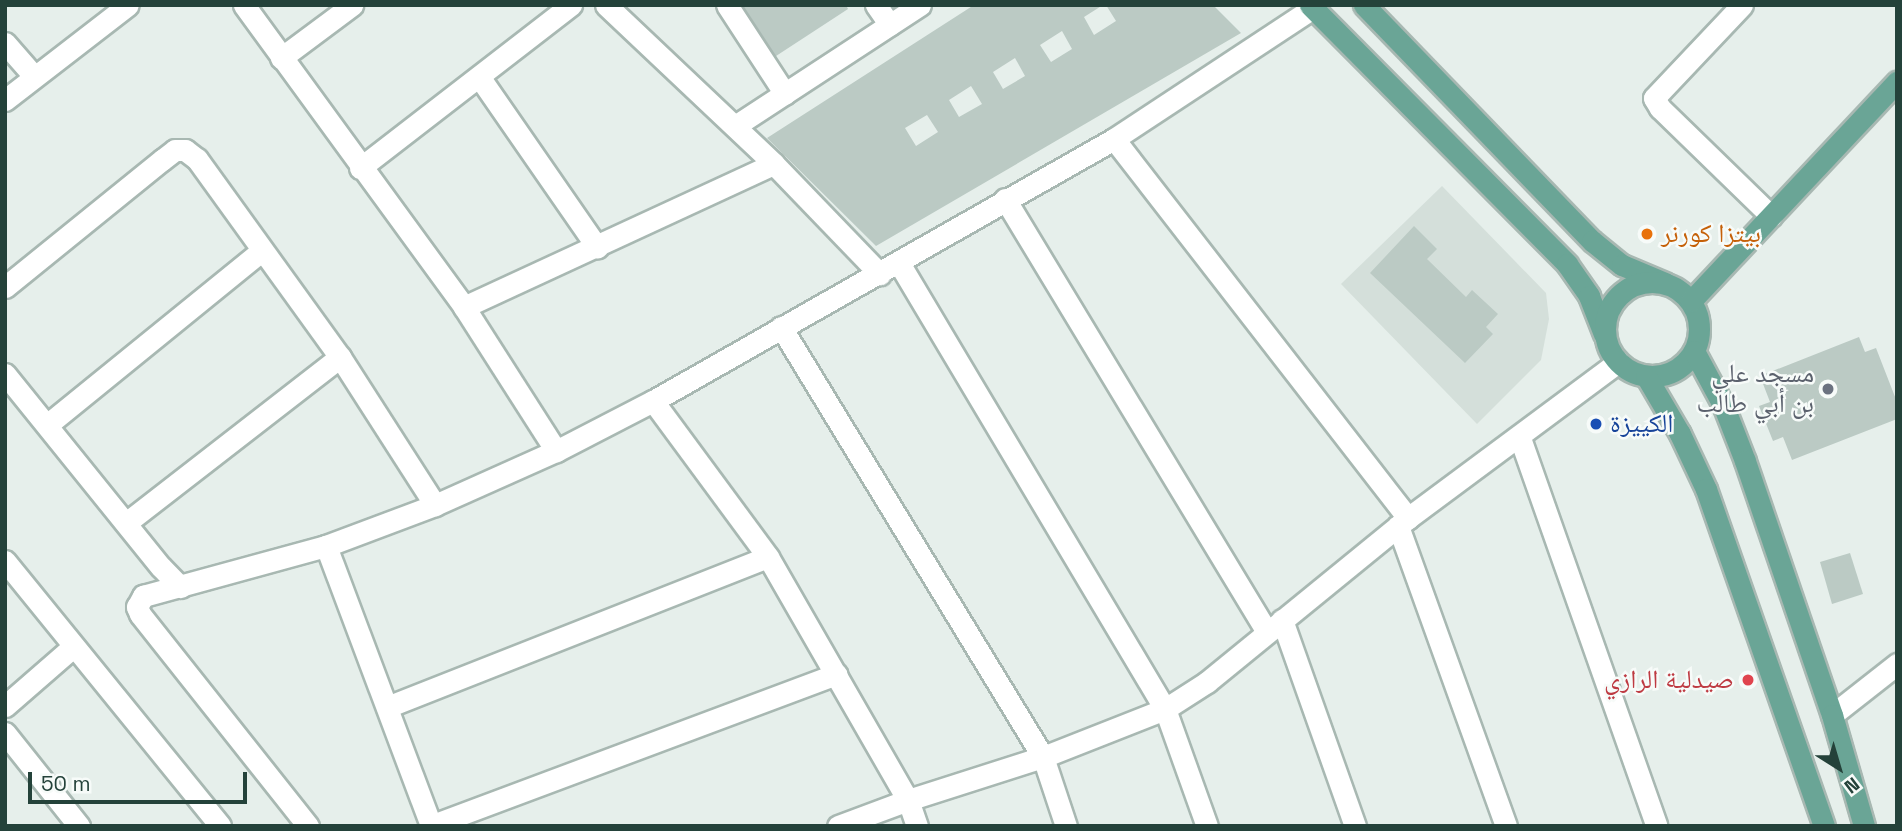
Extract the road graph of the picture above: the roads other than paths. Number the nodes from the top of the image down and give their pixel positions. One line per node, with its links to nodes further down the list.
1 (128, 5): 15 (street)
2 (244, 5): 14 (street)
3 (352, 5): 14 (street)
4 (571, 5): 16 (street)
5 (606, 5): 20 (street)
6 (727, 5): 18 (street)
7 (876, 5): 12 (street)
8 (920, 5): 12 (street)
9 (1364, 5): 30 (main road)
10 (1742, 5): 25 (street)
11 (1312, 7): 21 (street); 35 (main road)
12 (890, 25): 18 (street)
13 (5, 43): 15 (street)
14 (281, 58): 23 (street)
15 (34, 76): 19 (street)
16 (480, 78): 23 (street); 26 (street)
17 (1897, 82): 25 (main road)
18 (785, 94): 20 (street)
19 (5, 100)
20 (735, 126): 22 (street)
21 (1114, 139): 24 (street); 46 (street)
22 (775, 164): 26 (street); 29 (street)
23 (360, 168): 33 (street)
24 (1005, 199): 28 (street); 52 (street)
25 (1771, 216): 32 (main road)
26 (597, 247): 33 (street)
27 (262, 250): 31 (street); 37 (street); 42 (street)
28 (899, 263): 29 (street); 58 (street)
29 (880, 274): 34 (street)
30 (1665, 283): 32 (main road); 35 (main road)
31 (5, 287)
32 (1691, 301): 36 (main road)
33 (464, 307): 44 (street)
34 (781, 327): 41 (street); 61 (street)
35 (1604, 334): 38 (main road)
36 (1694, 351): 40 (main road); 59 (main road)
37 (340, 357): 45 (street); 47 (street)
38 (1618, 362): 40 (main road); 43 (street)
39 (5, 374): 42 (street)
40 (1646, 376): 74 (main road)
41 (653, 401): 44 (street); 49 (street)
42 (47, 425): 47 (street)
43 (1520, 438): 46 (street); 73 (street)
44 (556, 452): 45 (street)
45 (435, 505): 48 (street)
46 (1403, 522): 52 (street); 72 (street)
47 (126, 523): 51 (street)
48 (326, 546): 51 (street); 57 (street)
49 (768, 557): 55 (street); 57 (street)
50 (5, 561): 53 (street)
51 (180, 587): 65 (street)
52 (1274, 626): 58 (street); 71 (street)
53 (75, 646): 56 (street); 64 (street)
54 (1897, 664): 59 (street)
55 (837, 674): 62 (street); 66 (street)
56 (5, 706)
57 (387, 707): 66 (street)
58 (1165, 709): 61 (street); 70 (street)
59 (1832, 715): 75 (main road)
60 (5, 733): 63 (street)
61 (1043, 758): 62 (street); 69 (street)
62 (908, 800): 67 (street); 68 (street)
63 (79, 826)
64 (220, 826)
65 (308, 826)
66 (430, 826)
67 (838, 826)
68 (917, 826)
69 (1066, 826)
70 (1207, 826)
71 (1355, 826)
72 (1506, 826)
73 (1657, 826)
74 (1824, 826)
75 (1864, 826)

